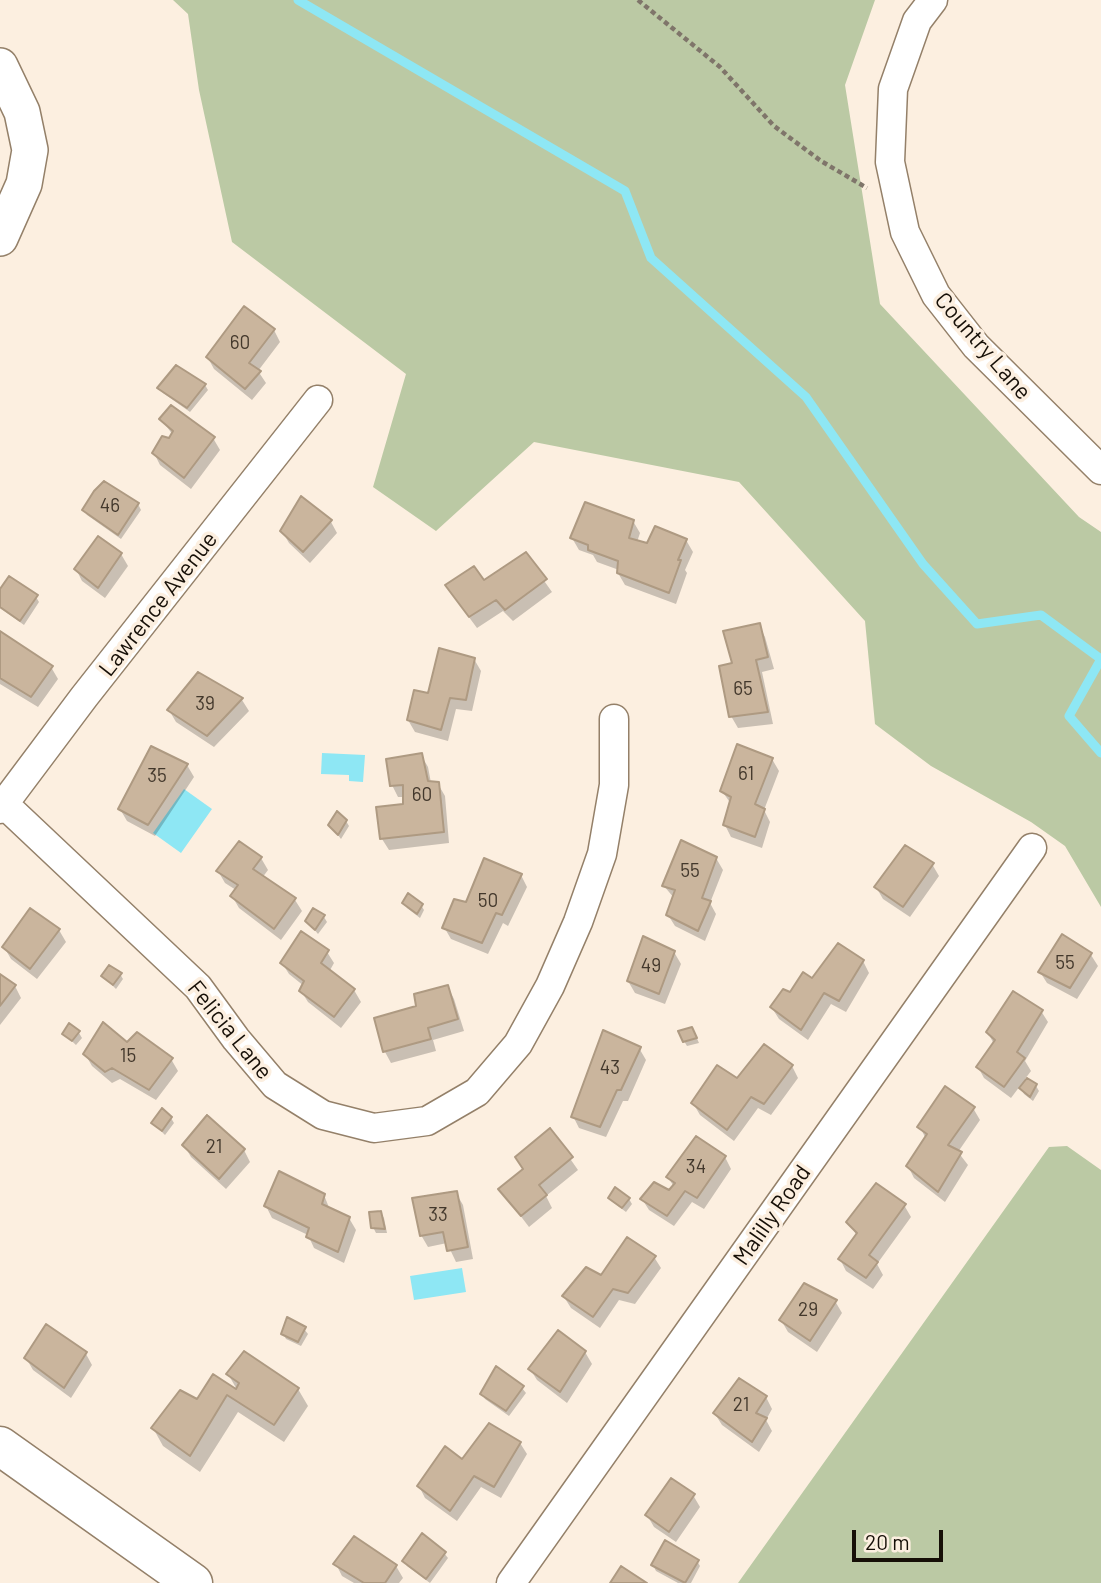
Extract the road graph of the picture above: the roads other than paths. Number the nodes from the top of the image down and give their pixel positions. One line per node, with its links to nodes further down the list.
1 (933, 0): 5 (street, Country Lane)
2 (0, 66): 3 (street)
3 (0, 238)
4 (318, 400): 7 (street, Lawrence Avenue)
5 (1101, 470)
6 (614, 719): 7 (street, Felicia Lane)
7 (2, 806)
8 (1032, 848): 11 (street, Malilly Road)
9 (0, 1446): 10 (main road)
10 (193, 1583)
11 (511, 1583)

